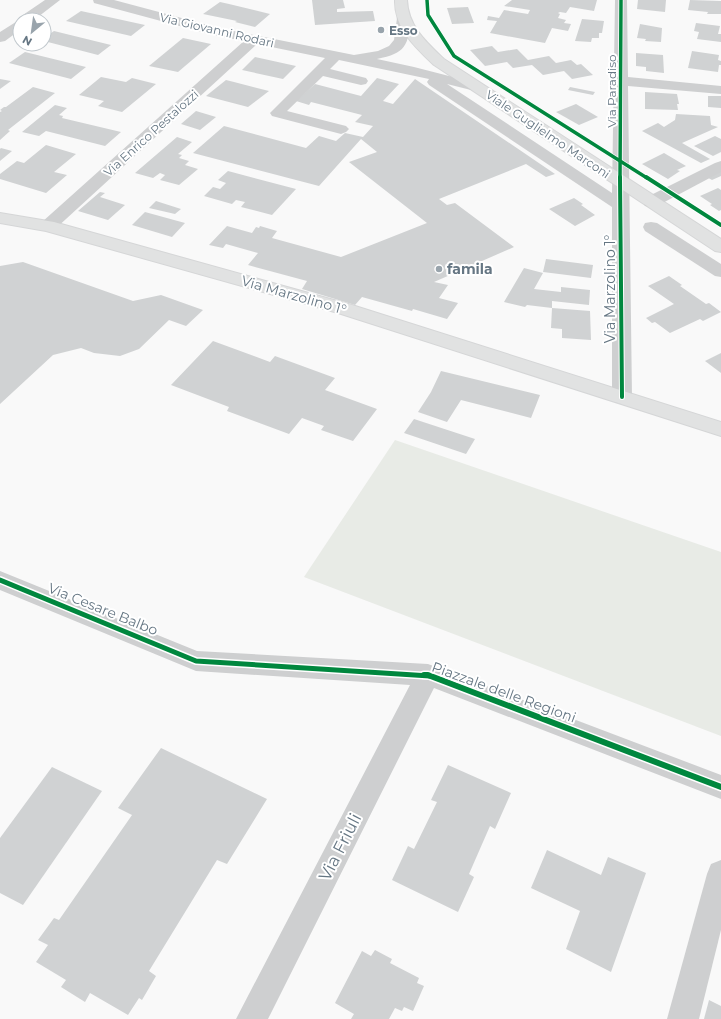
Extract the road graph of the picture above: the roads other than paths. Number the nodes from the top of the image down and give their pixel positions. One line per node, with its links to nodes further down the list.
1 (54, 0): 5 (street)
2 (99, 0): 9 (street, Via Giovanni Rodari)
3 (401, 0): 6 (main road, Viale Guglielmo Marconi)
4 (621, 0): 16 (street, Via Paradiso)
5 (37, 12)
6 (404, 18): 10 (main road, Viale Guglielmo Marconi); 11 (street)
7 (12, 30): 8 (street)
8 (0, 38)
9 (254, 39): 11 (street, Via Giovanni Rodari); 25 (street, Via Enrico Pestalozzi)
10 (430, 55): 12 (street); 17 (main road, Viale Guglielmo Marconi)
11 (339, 57): 12 (street); 13 (street)
12 (381, 64): 14 (street)
13 (319, 71): 15 (street); 19 (street)
14 (416, 71): 17 (street); 23 (street)
15 (361, 81)
16 (620, 81): 18 (street); 21 (street, Via Paradiso)
17 (479, 88): 21 (main road, Viale Guglielmo Marconi)
18 (721, 90)
19 (341, 129)
20 (721, 166): 22 (street)
21 (620, 182): 22 (main road, Viale Guglielmo Marconi); 23 (street, Via Marzolino 1°)
22 (651, 202): 28 (main road, Viale Guglielmo Marconi)
23 (621, 206): 31 (street, Via Marzolino 1°)
24 (0, 218): 25 (main road, Via Marzolino 1°)
25 (40, 225): 26 (main road, Via Marzolino 1°); 31 (main road, Via Marzolino 1°)
26 (0, 226)
27 (651, 227): 29 (street)
28 (719, 245): 29 (street)
29 (698, 256): 30 (street)
30 (721, 272)
31 (622, 397): 32 (main road, Via Marzolino 1°)
32 (691, 421): 33 (main road, Via Marzolino 1°); 34 (street)
33 (721, 429)
34 (721, 435)
35 (0, 580): 36 (street, Via Cesare Balbo)
36 (196, 661): 37 (street, Piazzale delle Regioni)
37 (428, 675): 38 (street, Piazzale delle Regioni); 40 (street, Via Friuli)
38 (721, 787)
39 (721, 874): 41 (street)
40 (252, 1019)
41 (683, 1019)

